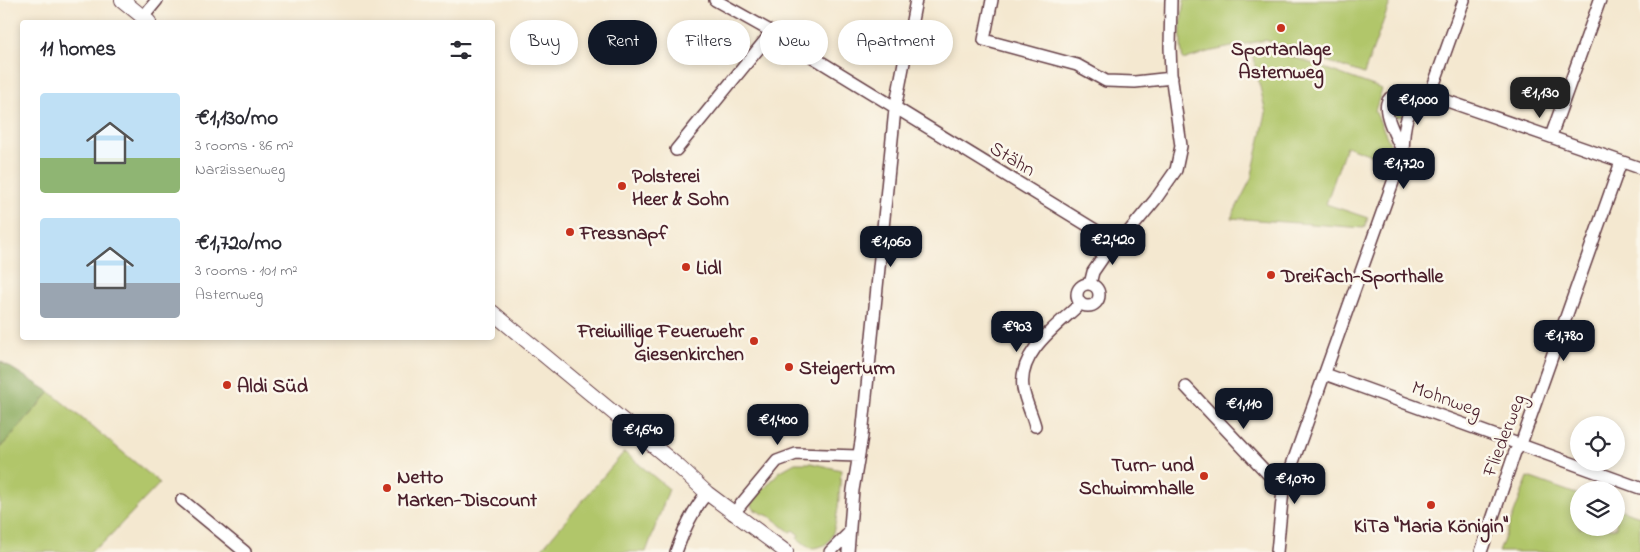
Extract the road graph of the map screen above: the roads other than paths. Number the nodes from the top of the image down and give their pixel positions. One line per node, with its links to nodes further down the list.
1 (157, 0): 9 (street)
2 (715, 0): 10 (street, Stähn)
3 (916, 0): 15 (street)
4 (992, 0): 13 (street)
5 (1172, 0): 13 (street)
6 (1464, 0): 14 (street)
7 (1600, 0): 16 (street)
8 (126, 3): 9 (street)
9 (146, 20)
10 (760, 25)
11 (760, 47): 17 (street)
12 (825, 65): 15 (street, Stähn)
13 (1172, 78): 21 (street)
14 (1430, 95): 16 (street); 18 (street); 18 (street)
15 (895, 108): 21 (street, Stähn); 29 (street)
16 (1551, 136): 19 (street)
17 (676, 150)
18 (1403, 154): 25 (street)
19 (1621, 162): 20 (street); 28 (street, Fliederweg)
20 (1640, 168)
21 (1110, 239): 22 (street)
22 (1090, 284): 23 (street); 23 (street)
23 (1080, 304): 27 (street)
24 (495, 314): 32 (street)
25 (1325, 374): 28 (street, Mohnweg); 31 (street)
26 (1186, 388): 31 (street)
27 (1036, 426)
28 (1521, 444): 30 (street, Mohnweg); 42 (street, Fliederweg)
29 (858, 456): 34 (street); 35 (street)
30 (1640, 488)
31 (1283, 490): 41 (street)
32 (707, 493): 34 (street); 37 (street)
33 (182, 500): 36 (street)
34 (733, 514): 38 (street)
35 (849, 533): 39 (street); 40 (street)
36 (245, 552)
37 (676, 552)
38 (786, 552)
39 (830, 552)
40 (848, 552)
41 (1277, 552)
42 (1481, 552)

